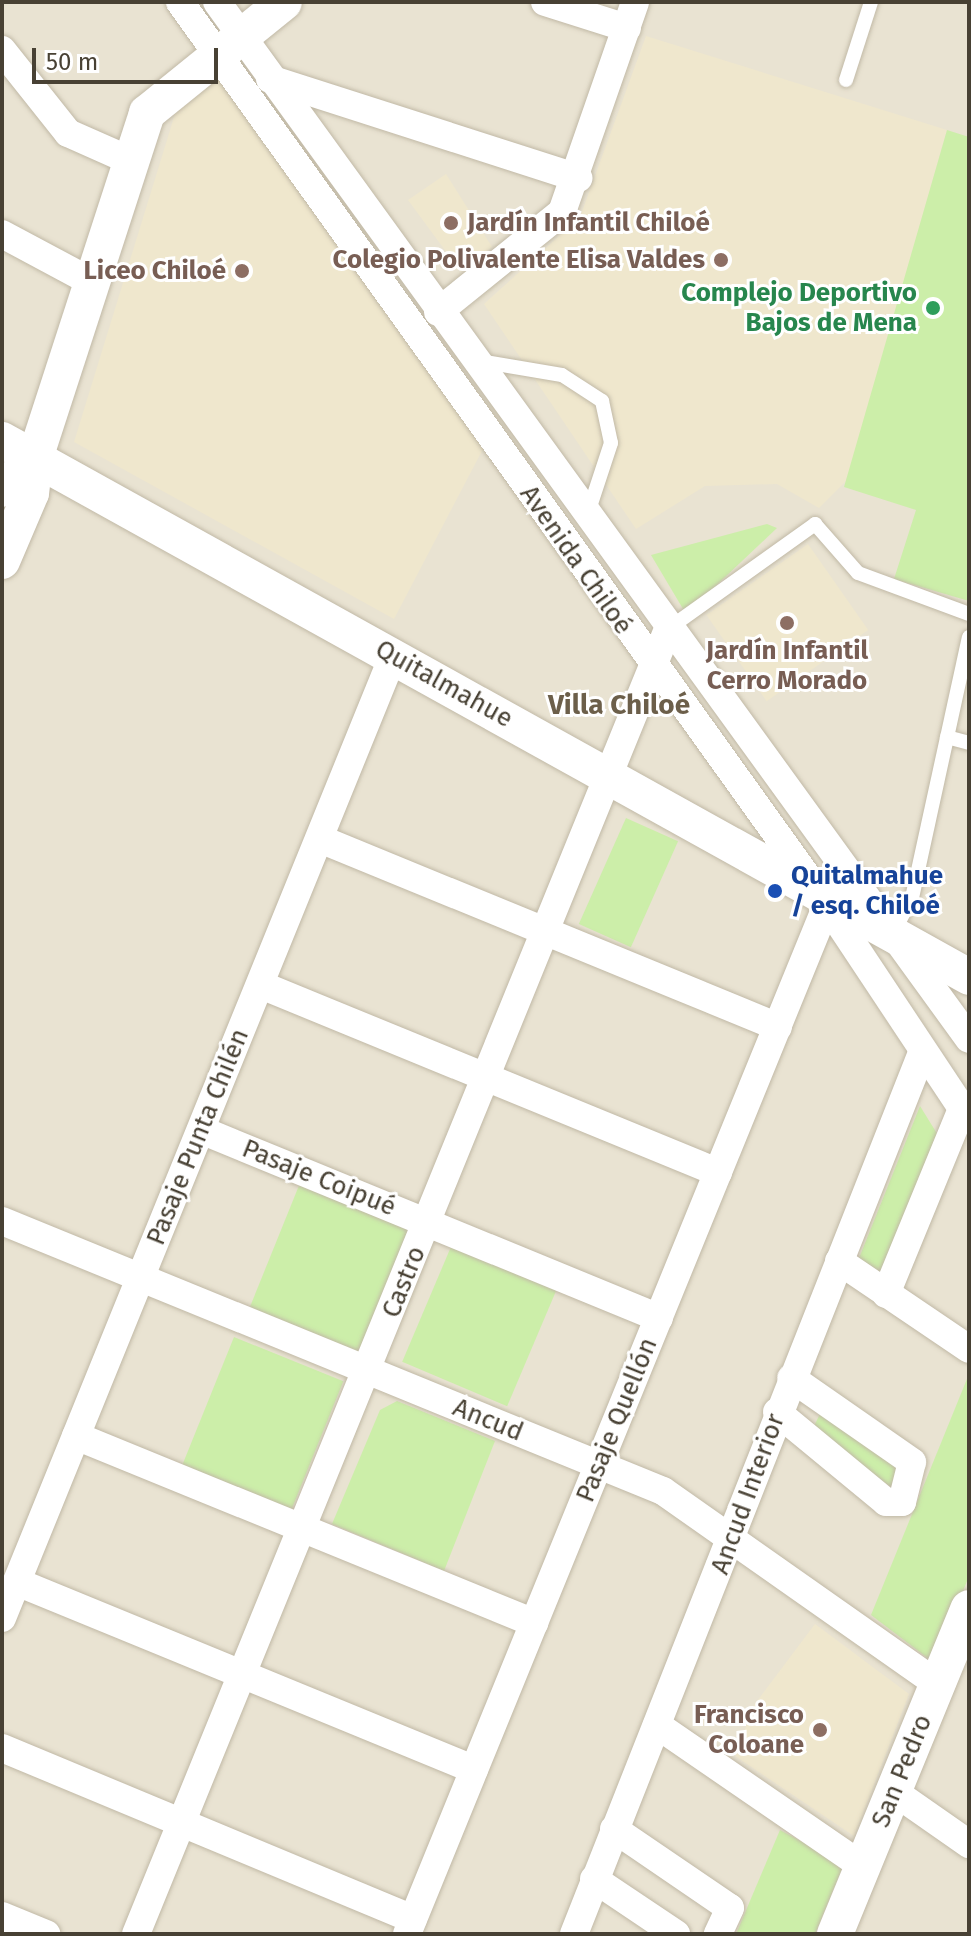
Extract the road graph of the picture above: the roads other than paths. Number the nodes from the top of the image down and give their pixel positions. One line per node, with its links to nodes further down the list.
1 (180, 2): 7 (street, Avenida Chiloé)
2 (217, 2): 7 (street, Avenida Chiloé)
3 (284, 2): 7 (street)
4 (545, 2): 6 (street)
5 (871, 2): 10 (lane)
6 (631, 15): 12 (street)
7 (230, 46): 9 (street, Avenida Chiloé); 11 (street); 26 (street, Avenida Chiloé)
8 (4, 58): 11 (street)
9 (270, 79): 12 (street); 15 (street, Avenida Chiloé)
10 (846, 80)
11 (129, 160): 14 (street)
12 (578, 178): 15 (street)
13 (2, 234): 14 (street)
14 (92, 282): 18 (street)
15 (438, 312): 16 (street, Avenida Chiloé)
16 (473, 361): 20 (street, Avenida Chiloé); 20 (lane)
17 (2, 440): 18 (street, Quitalmahue)
18 (35, 458): 19 (street); 21 (street); 25 (street, Quitalmahue)
19 (2, 489)
20 (587, 517): 23 (street, Avenida Chiloé)
21 (2, 561)
22 (969, 614): 23 (lane)
23 (668, 629): 26 (street, Castro); 33 (street, Avenida Chiloé)
24 (969, 637): 27 (lane)
25 (393, 656): 29 (street, Quitalmahue); 30 (street, Pasaje Punta Chilén)
26 (655, 671): 29 (street, Castro); 31 (street, Avenida Chiloé)
27 (947, 737): 28 (lane); 33 (lane)
28 (969, 743)
29 (612, 778): 31 (street, Quitalmahue); 32 (street, Castro)
30 (320, 839): 32 (street); 35 (street, Pasaje Punta Chilén)
31 (824, 901): 33 (street, Quitalmahue); 36 (street, Pasaje Quellón); 38 (street, Avenida Chiloé)
32 (548, 932): 36 (street); 39 (street, Castro)
33 (892, 934): 34 (street, Quitalmahue); 37 (street, Avenida Chiloé)
34 (969, 977)
35 (261, 985): 39 (street); 41 (street, Pasaje Punta Chilén)
36 (778, 1027): 42 (street, Pasaje Quellón)
37 (969, 1039)
38 (922, 1053): 40 (street, Avenida Chiloé); 45 (street, Ancud Interior)
39 (488, 1078): 42 (street); 44 (street, Castro)
40 (966, 1114): 47 (street)
41 (201, 1130): 44 (street, Pasaje Coipué); 46 (street, Pasaje Punta Chilén)
42 (718, 1172): 48 (street, Pasaje Quellón)
43 (2, 1221): 46 (street, Ancud)
44 (428, 1223): 48 (street, Pasaje Coipué); 50 (street, Castro)
45 (839, 1261): 47 (street); 51 (street, Ancud Interior)
46 (139, 1281): 50 (street, Ancud); 53 (street, Pasaje Punta Chilén)
47 (886, 1294): 49 (street)
48 (659, 1318): 54 (street, Pasaje Quellón)
49 (969, 1349)
50 (367, 1371): 54 (street, Ancud); 55 (street, Castro)
51 (791, 1378): 52 (street, Ancud Interior); 52 (street)
52 (777, 1412): 56 (street, Ancud Interior)
53 (76, 1436): 55 (street); 57 (street, Pasaje Punta Chilén)
54 (599, 1465): 56 (street, Ancud); 60 (street, Pasaje Quellón)
55 (302, 1529): 60 (street); 61 (street, Castro)
56 (731, 1533): 62 (street, Ancud); 63 (street, Ancud Interior)
57 (17, 1582): 59 (street, Pasaje Punta Chilén); 61 (street)
58 (969, 1608): 62 (street, San Pedro)
59 (2, 1618)
60 (534, 1623): 65 (street, Pasaje Quellón)
61 (242, 1675): 65 (street); 67 (street, Castro)
62 (938, 1684): 66 (street, San Pedro)
63 (657, 1725): 68 (street, Ancud Interior); 70 (street)
64 (2, 1748): 67 (street)
65 (474, 1769): 73 (street, Pasaje Quellón)
66 (893, 1791): 69 (street); 70 (street, San Pedro)
67 (182, 1822): 73 (street); 75 (street, Castro)
68 (614, 1829): 71 (street, Ancud Interior); 78 (street)
69 (969, 1844)
70 (862, 1866): 79 (street, San Pedro)
71 (594, 1879): 76 (street, Ancud Interior); 77 (street)
72 (2, 1916): 74 (street)
73 (410, 1926)
74 (46, 1934)
75 (136, 1934)
76 (574, 1934)
77 (676, 1934)
78 (718, 1934)
79 (835, 1934)

